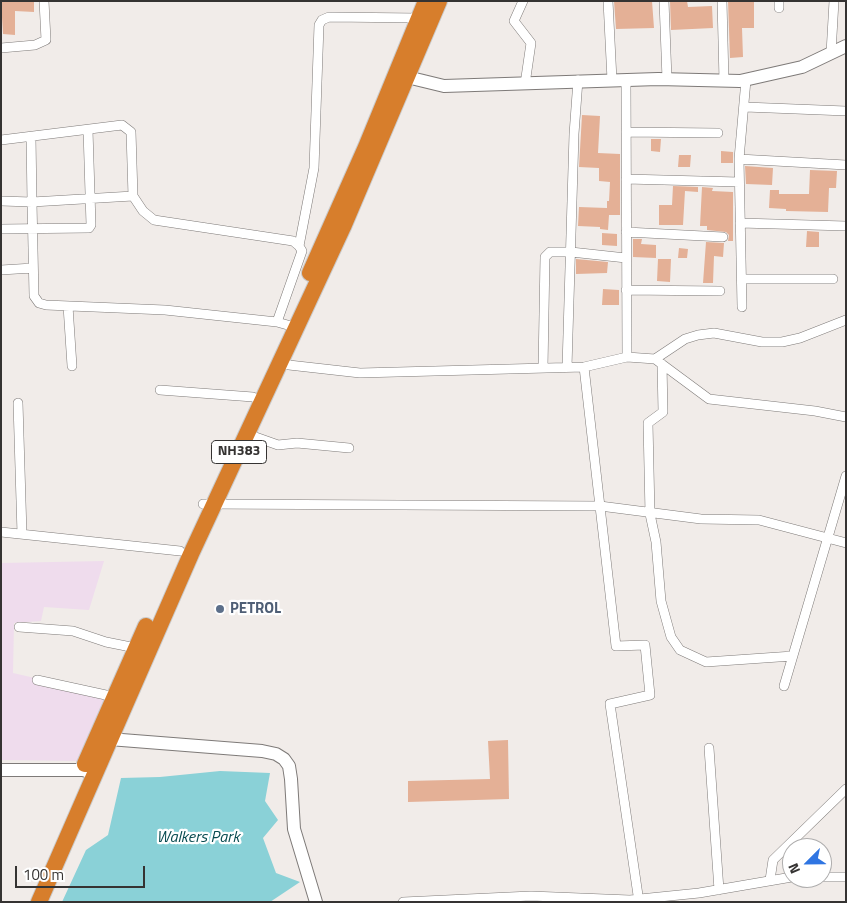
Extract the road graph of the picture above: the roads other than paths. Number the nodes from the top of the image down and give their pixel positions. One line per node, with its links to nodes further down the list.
1 (44, 1): 11 (street)
2 (426, 1): 9 (highway, NH383)
3 (438, 1): 13 (highway, NH383)
4 (523, 1): 20 (street)
5 (608, 1): 16 (street)
6 (664, 1): 14 (street)
7 (722, 1): 18 (street)
8 (834, 1): 12 (street)
9 (418, 18): 21 (highway, NH383); 43 (street)
10 (846, 46): 12 (street)
11 (1, 48)
12 (831, 53): 19 (street)
13 (407, 77): 20 (street); 21 (highway, NH383)
14 (667, 79): 17 (street); 18 (street)
15 (578, 80): 16 (street); 20 (street); 44 (street)
16 (612, 80): 17 (street)
17 (626, 80): 25 (street)
18 (724, 80): 19 (street)
19 (746, 80): 22 (street)
20 (525, 84)
21 (394, 94): 55 (highway, NH383)
22 (745, 107): 23 (street); 29 (street)
23 (846, 111)
24 (88, 130): 27 (street); 33 (street); 34 (street)
25 (626, 132): 26 (street); 31 (street)
26 (718, 133)
27 (31, 137): 28 (street); 36 (street)
28 (1, 140)
29 (739, 159): 30 (street); 32 (street)
30 (846, 165)
31 (626, 179): 32 (street); 41 (street)
32 (739, 182): 37 (street)
33 (133, 196): 34 (street); 43 (street)
34 (90, 199): 36 (street); 40 (street)
35 (1, 201): 36 (street)
36 (32, 202): 40 (street)
37 (740, 222): 38 (street); 48 (street)
38 (846, 226)
39 (1, 229): 40 (street)
40 (32, 230): 46 (street)
41 (626, 232): 42 (street); 45 (street)
42 (723, 237)
43 (299, 246): 55 (street)
44 (571, 252): 45 (street); 61 (street); 62 (street)
45 (626, 258): 50 (street)
46 (34, 268): 47 (street); 52 (street)
47 (1, 270)
48 (742, 279): 49 (street); 53 (street)
49 (833, 279)
50 (626, 290): 51 (street); 56 (street)
51 (720, 291)
52 (68, 306): 55 (street); 59 (street)
53 (742, 307)
54 (846, 320): 57 (street)
55 (287, 325): 58 (highway, NH383); 64 (highway, NH383)
56 (628, 357): 57 (street); 60 (street)
57 (658, 362): 66 (street); 72 (street)
58 (280, 364): 62 (street); 67 (highway, NH383)
59 (72, 366)
60 (584, 366): 61 (street); 71 (street)
61 (567, 367): 62 (street)
62 (544, 368)
63 (160, 390): 64 (street)
64 (253, 397): 70 (highway, NH383)
65 (18, 403): 74 (street)
66 (846, 417)
67 (247, 434): 68 (street); 70 (highway, NH383)
68 (349, 448)
69 (846, 476): 75 (street)
70 (209, 504): 71 (street); 77 (highway, NH383); 84 (highway, NH383)
71 (600, 506): 72 (street); 94 (street)
72 (650, 514): 75 (street); 80 (street)
73 (1, 532): 74 (street)
74 (22, 534): 77 (street)
75 (827, 538): 76 (street); 80 (street)
76 (846, 543)
77 (180, 552): 79 (highway, NH383)
78 (20, 627): 79 (street)
79 (136, 648): 83 (highway, NH383)
80 (792, 656): 82 (street)
81 (37, 680): 83 (street)
82 (784, 686)
83 (115, 697): 87 (highway, NH383)
84 (109, 739): 87 (highway, NH383); 98 (street)
85 (709, 748): 93 (street)
86 (1, 770): 87 (street)
87 (88, 772): 96 (highway, NH383); 97 (highway, NH383)
88 (846, 789): 92 (street)
89 (832, 877): 90 (street)
90 (846, 877)
91 (782, 878): 92 (street)
92 (770, 880): 93 (street)
93 (719, 890): 94 (street)
94 (639, 900): 95 (street)
95 (448, 901): 99 (street)
96 (26, 902)
97 (38, 902)
98 (316, 902)
99 (403, 902)

